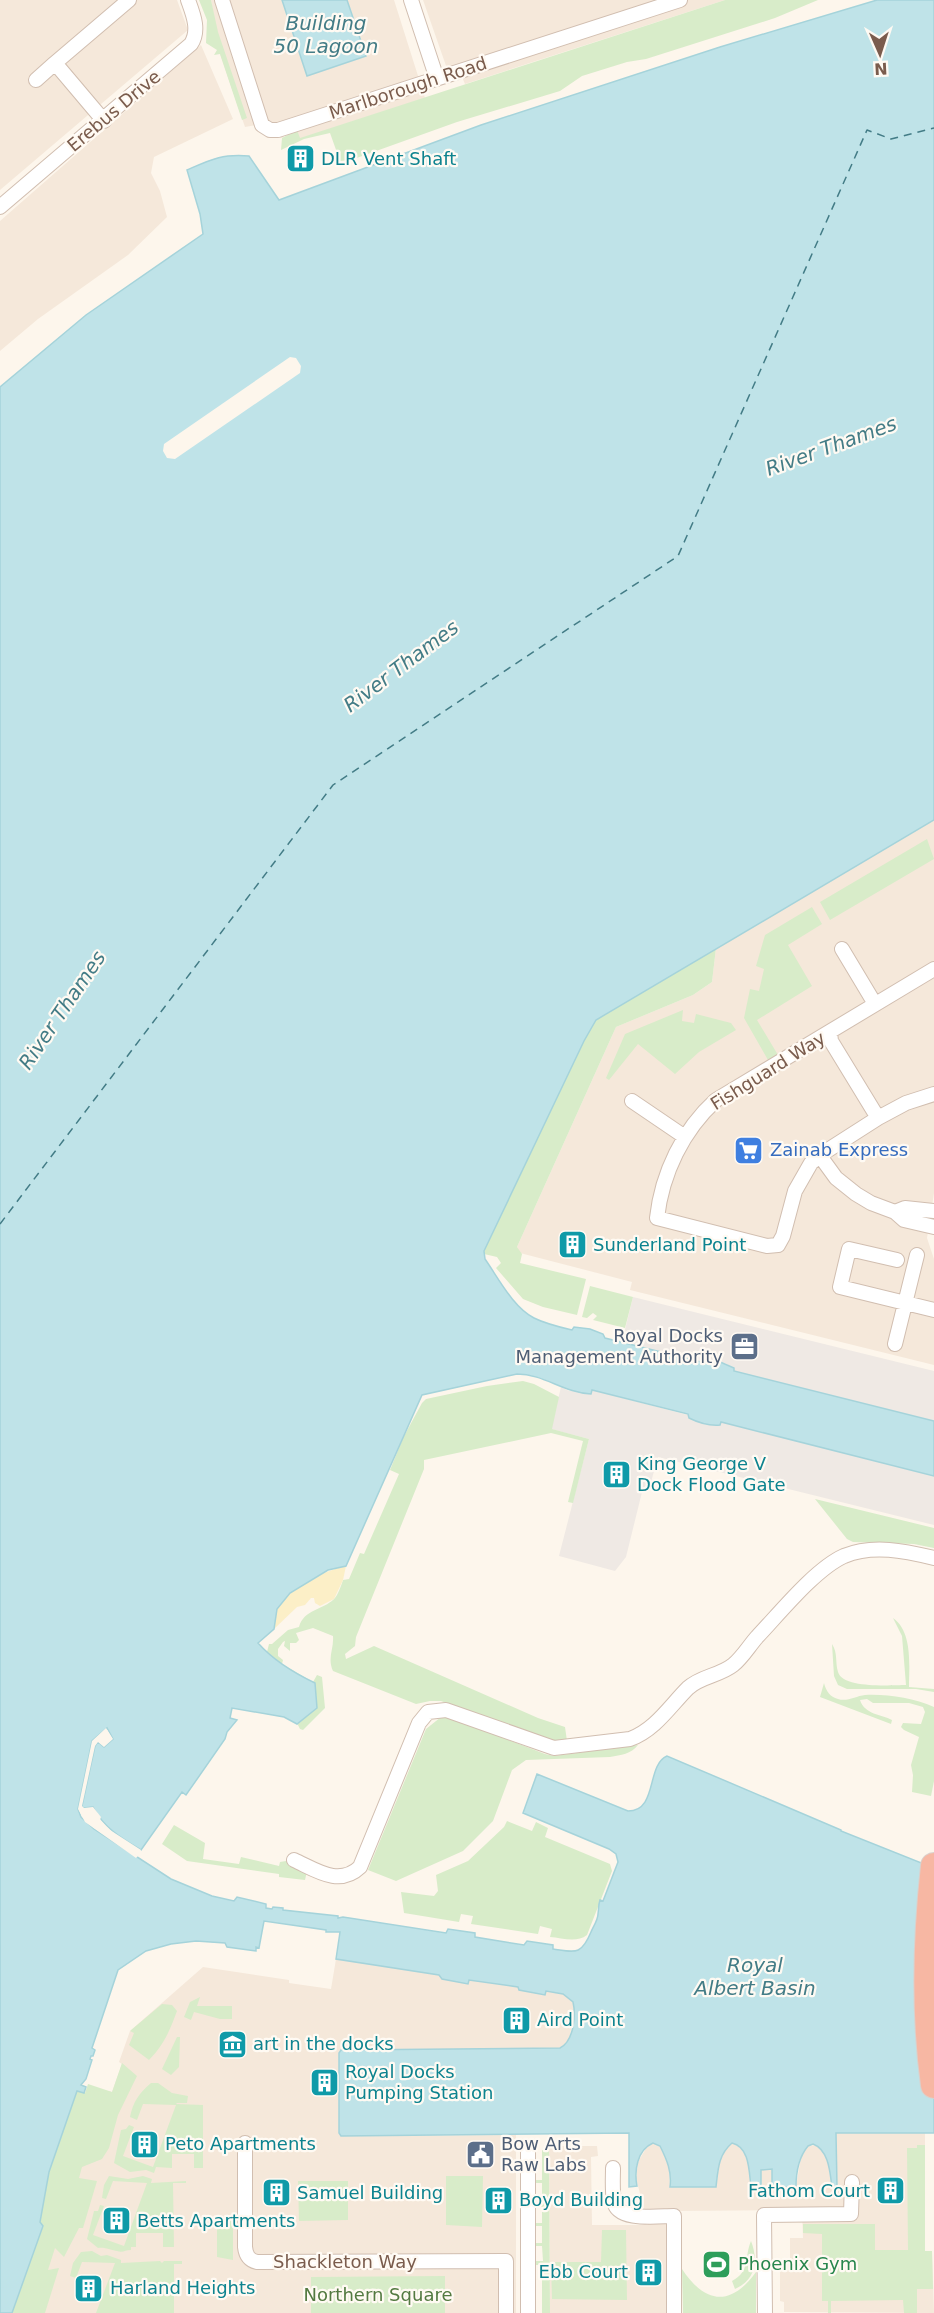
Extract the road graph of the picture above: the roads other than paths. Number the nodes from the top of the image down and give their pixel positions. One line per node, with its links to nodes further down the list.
1 (129, 0): 6 (street)
2 (188, 0): 9 (street, Erebus Drive)
3 (222, 0): 7 (street, Marlborough Road)
4 (411, 0): 7 (street)
5 (680, 0): 7 (street, Marlborough Road)
6 (55, 63): 8 (street); 9 (street)
7 (437, 79)
8 (36, 80)
9 (104, 121): 10 (street, Erebus Drive)
10 (0, 207)
11 (842, 949): 13 (street)
12 (934, 969): 13 (street, Fishguard Way)
13 (875, 1004): 14 (street, Fishguard Way)
14 (830, 1032): 17 (street); 18 (street, Fishguard Way)
15 (934, 1094): 17 (street, Fishguard Way)
16 (632, 1101): 18 (street)
17 (878, 1118): 19 (street, Fishguard Way)
18 (685, 1137): 19 (street, Fishguard Way)
19 (820, 1156): 21 (street)
20 (934, 1211): 21 (street)
21 (895, 1212): 22 (street)
22 (934, 1227)
23 (917, 1255): 25 (street)
24 (897, 1260): 25 (street)
25 (905, 1303): 26 (street); 27 (street)
26 (934, 1310)
27 (895, 1344)
28 (934, 1558): 29 (street)
29 (294, 1860)
30 (934, 1866): 31 (highway)
31 (934, 2085)
32 (245, 2143): 36 (street, Shackleton Way)
33 (528, 2152): 37 (street)
34 (613, 2168): 38 (street)
35 (852, 2182): 39 (street)
36 (506, 2313)
37 (528, 2313)
38 (674, 2313)
39 (765, 2313)

